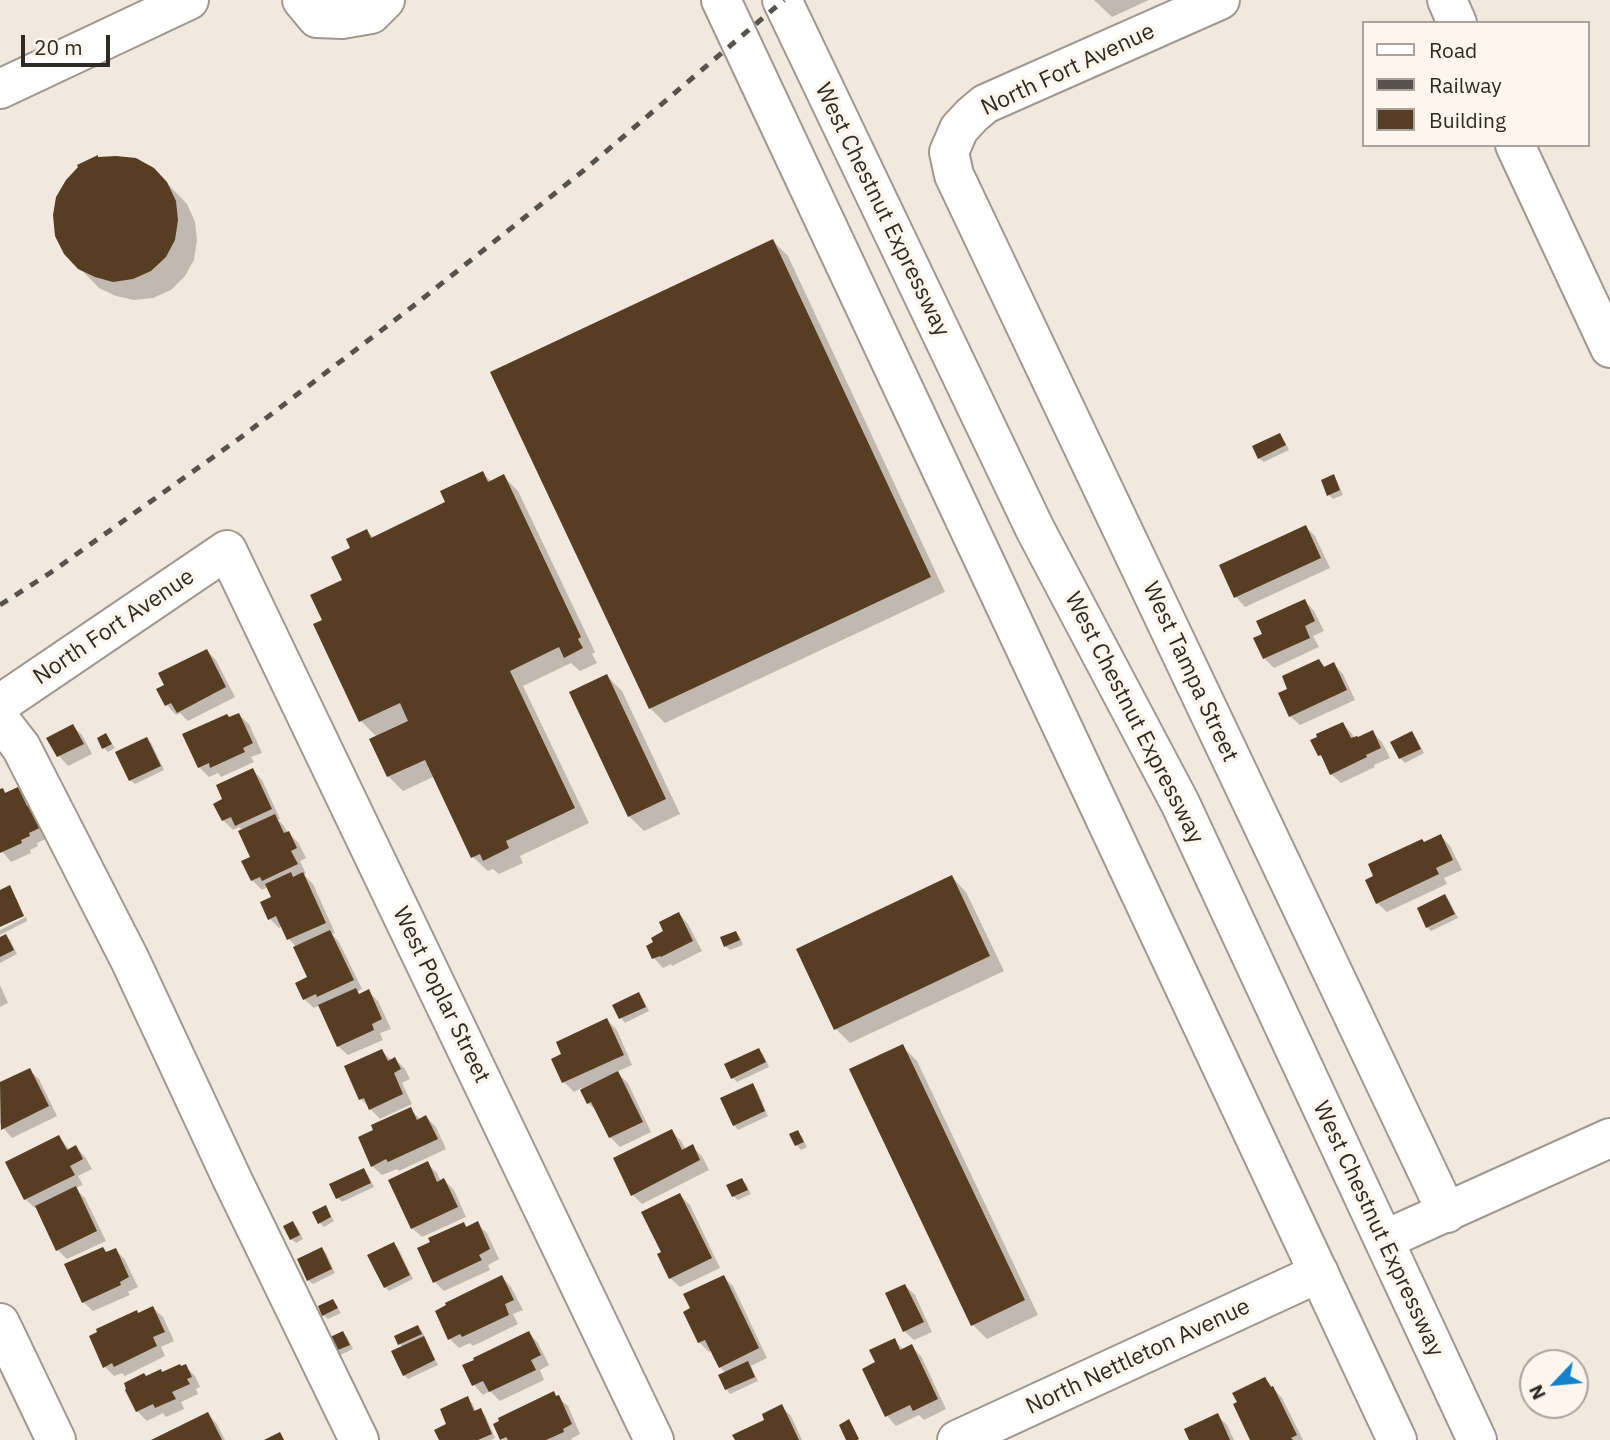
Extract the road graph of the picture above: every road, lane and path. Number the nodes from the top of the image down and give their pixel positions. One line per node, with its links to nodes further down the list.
1 (189, 0): 9 (street)
2 (302, 0): 3 (street)
3 (385, 0)
4 (721, 0): 19 (street)
5 (782, 0): 18 (street, West Chestnut Expressway)
6 (1220, 0): 10 (street, North Fort Avenue)
7 (1447, 0): 8 (street)
8 (1456, 21)
9 (0, 89)
10 (959, 128): 17 (street, West Tampa Street)
11 (1516, 147): 12 (street)
12 (1610, 348)
13 (228, 550): 14 (street, North Fort Avenue); 23 (street, West Poplar Street)
14 (0, 704)
15 (0, 720): 22 (street)
16 (1610, 1138): 17 (street)
17 (1447, 1213): 18 (street)
18 (1384, 1241): 26 (street, West Chestnut Expressway)
19 (1319, 1273): 24 (street, North Nettleton Avenue); 25 (street)
20 (0, 1323): 21 (street)
21 (57, 1440)
22 (359, 1440)
23 (654, 1440)
24 (957, 1440)
25 (1397, 1440)
26 (1477, 1440)

